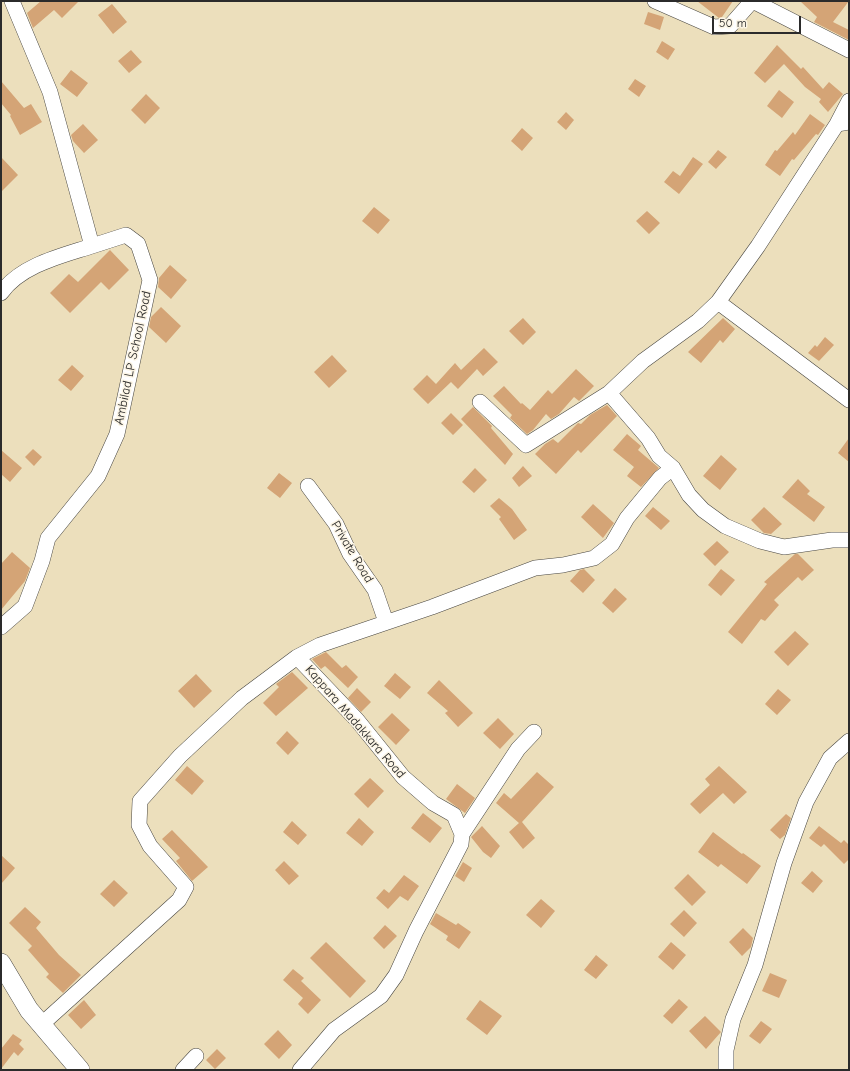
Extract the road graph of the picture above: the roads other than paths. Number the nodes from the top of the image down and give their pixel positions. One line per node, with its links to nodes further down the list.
1 (12, 1): 7 (street)
2 (655, 1): 3 (street)
3 (753, 1): 4 (street)
4 (849, 50)
5 (849, 101): 6 (street)
6 (843, 123): 9 (street)
7 (92, 246): 8 (street); 17 (street, Ambilad LP School Road)
8 (1, 293)
9 (718, 302): 10 (street); 11 (street)
10 (609, 393): 12 (street); 13 (street)
11 (849, 400)
12 (480, 402)
13 (673, 468): 15 (street); 16 (street, Kappara Madakkara Road)
14 (308, 486): 16 (street, Private Road)
15 (849, 540)
16 (386, 622): 18 (street, Kappara Madakkara Road)
17 (1, 627)
18 (297, 657): 21 (street, Kappara Madakkara Road); 23 (street)
19 (534, 732): 21 (street)
20 (849, 741): 28 (street)
21 (462, 834): 27 (street)
22 (1, 963): 23 (main road)
23 (42, 1024): 25 (main road)
24 (196, 1056): 26 (street)
25 (80, 1070)
26 (183, 1070)
27 (300, 1070)
28 (726, 1070)

